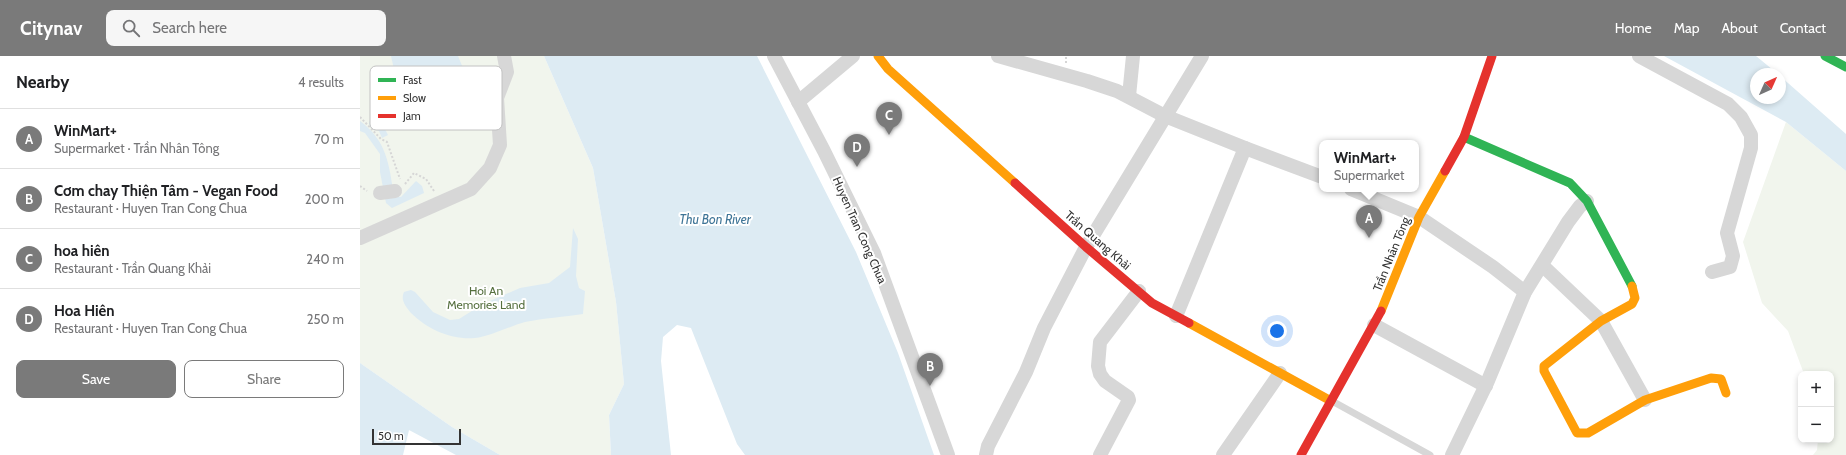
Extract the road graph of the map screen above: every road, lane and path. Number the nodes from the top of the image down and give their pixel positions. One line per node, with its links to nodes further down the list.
1 (504, 56): 12 (street)
2 (774, 56): 14 (street, Huyen Tran Cong Chua)
3 (853, 56): 14 (street)
4 (878, 56): 30 (street, Trần Quang Khải)
5 (998, 56): 13 (street)
6 (1133, 56): 13 (street)
7 (1202, 56): 15 (street)
8 (1492, 56): 20 (street, Trần Nhân Tông)
9 (1639, 56): 32 (street)
10 (1825, 56): 11 (street)
11 (1846, 67)
12 (502, 85)
13 (1129, 96): 15 (street)
14 (798, 102): 44 (street, Huyen Tran Cong Chua)
15 (1165, 116): 21 (street); 30 (street)
16 (360, 117): 17 (path)
17 (370, 127)
18 (372, 130): 27 (path)
19 (499, 130): 27 (street)
20 (1464, 137): 26 (street); 28 (street, Trần Nhân Tông)
21 (1245, 148): 22 (street); 35 (street)
22 (1319, 176)
23 (395, 191): 25 (street)
24 (1358, 192): 28 (street)
25 (380, 193)
26 (1587, 201): 31 (street); 36 (street)
27 (440, 204): 29 (street)
28 (1419, 217): 34 (street); 37 (street, Trần Nhân Tông)
29 (360, 238)
30 (1086, 247): 33 (street, Trần Quang Khải); 43 (street)
31 (1543, 266): 34 (street); 36 (street)
32 (1712, 272)
33 (1139, 291): 35 (street, Trần Quang Khải); 45 (street)
34 (1526, 292): 39 (street)
35 (1176, 316): 38 (street, Trần Quang Khải)
36 (1601, 321): 41 (street); 41 (street)
37 (1374, 325): 39 (street); 42 (street, Trần Nhân Tông)
38 (1280, 373): 42 (street, Trần Quang Khải); 46 (street)
39 (1486, 386): 49 (street)
40 (1726, 393): 41 (street)
41 (1645, 400)
42 (1331, 401): 47 (street, Trần Nhân Tông); 48 (lane)
43 (983, 453)
44 (948, 455)
45 (1102, 455)
46 (1223, 455)
47 (1301, 455)
48 (1430, 455)
49 (1452, 455)

